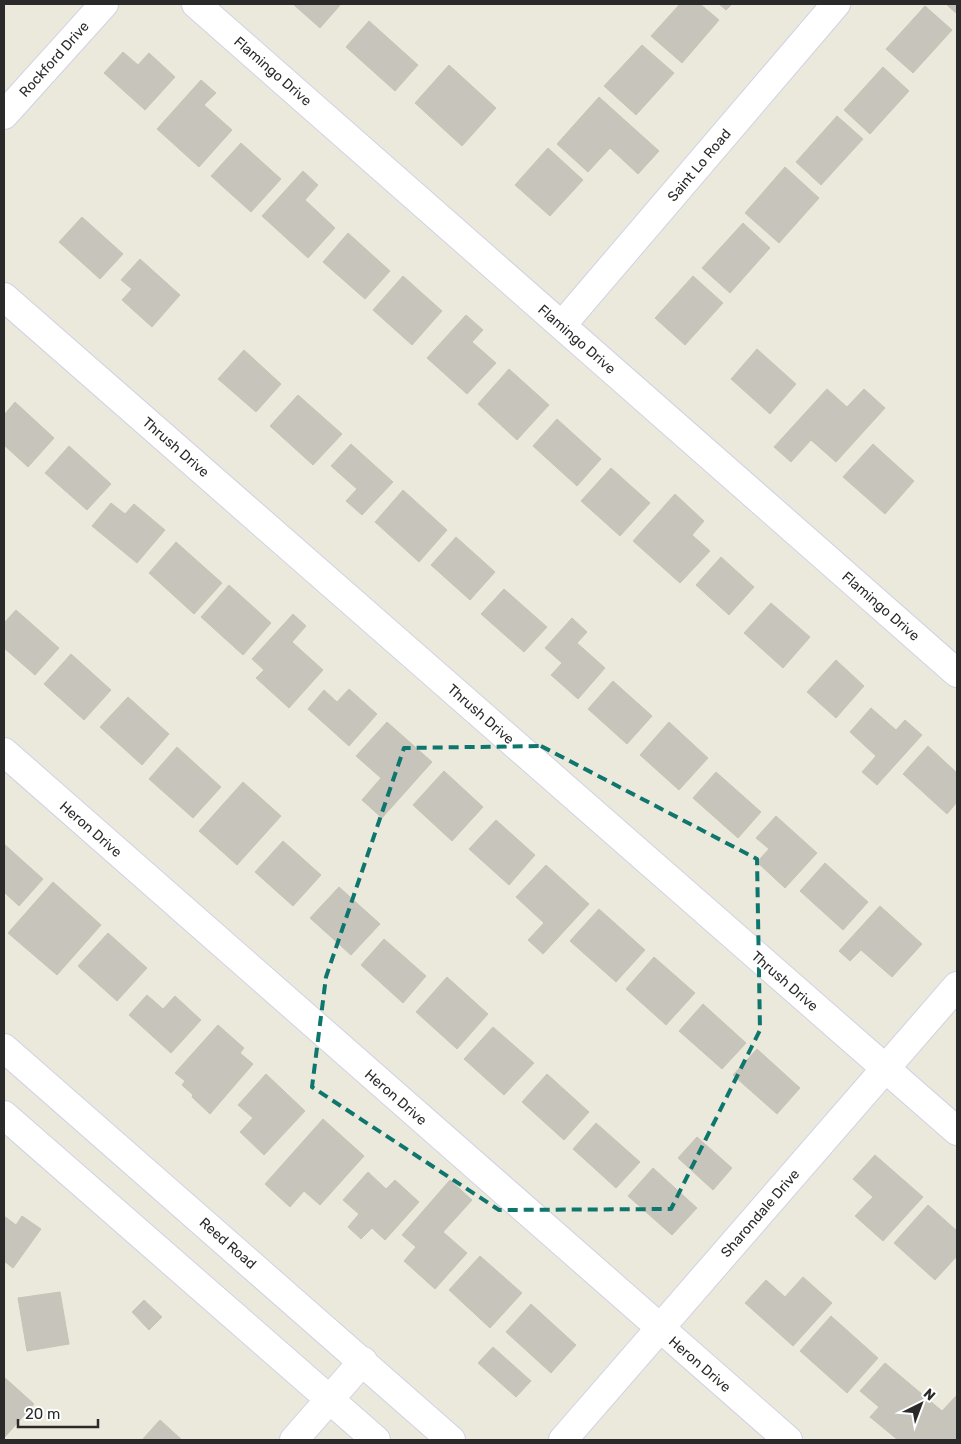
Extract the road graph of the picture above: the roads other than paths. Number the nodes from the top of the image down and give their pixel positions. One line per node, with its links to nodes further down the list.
1 (104, 4): 4 (street, Rockford Drive)
2 (196, 4): 6 (street, Flamingo Drive)
3 (836, 4): 6 (street, Saint Lo Road)
4 (4, 115)
5 (4, 297): 11 (street, Thrush Drive)
6 (562, 326): 7 (street, Flamingo Drive)
7 (957, 673)
8 (4, 752): 14 (street, Heron Drive)
9 (957, 986): 11 (street, Sharondale Drive)
10 (4, 1048): 15 (street, Reed Road)
11 (886, 1068): 13 (street, Thrush Drive); 14 (street, Sharondale Drive)
12 (4, 1115): 16 (street)
13 (957, 1131)
14 (660, 1329): 20 (street, Sharondale Drive); 21 (street, Heron Drive)
15 (363, 1361): 16 (street); 19 (street, Reed Road)
16 (330, 1400): 17 (street); 18 (street)
17 (294, 1440)
18 (376, 1440)
19 (451, 1440)
20 (563, 1440)
21 (788, 1440)

